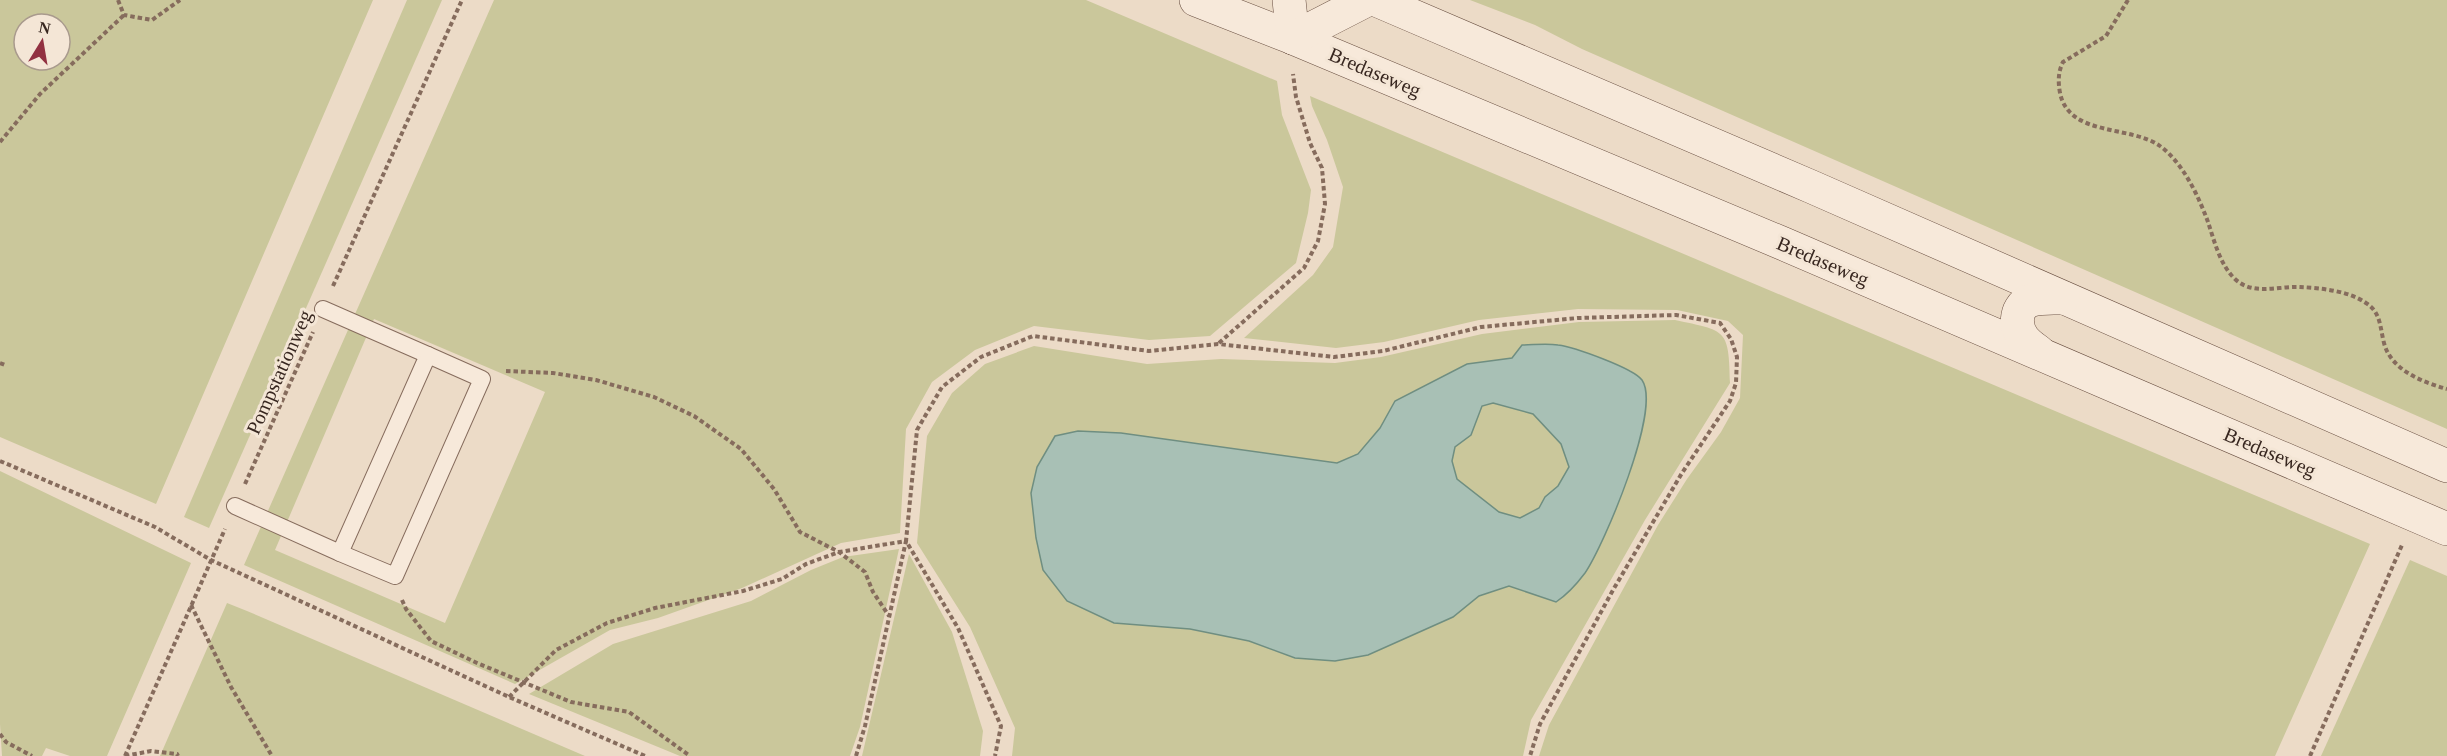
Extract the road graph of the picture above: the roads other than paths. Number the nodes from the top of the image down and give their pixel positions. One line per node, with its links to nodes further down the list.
1 (1196, 0): 5 (main road, Bredaseweg)
2 (1289, 0): 5 (main road)
3 (1367, 0): 5 (main road)
4 (1376, 0): 6 (main road)
5 (1293, 52): 8 (main road, Bredaseweg)
6 (2063, 298): 8 (main road); 10 (main road)
7 (323, 309): 9 (lane)
8 (2039, 352): 12 (main road, Bredaseweg)
9 (428, 355): 13 (lane); 13 (lane)
10 (2447, 466)
11 (235, 506): 13 (lane)
12 (2447, 529)
13 (340, 553)

